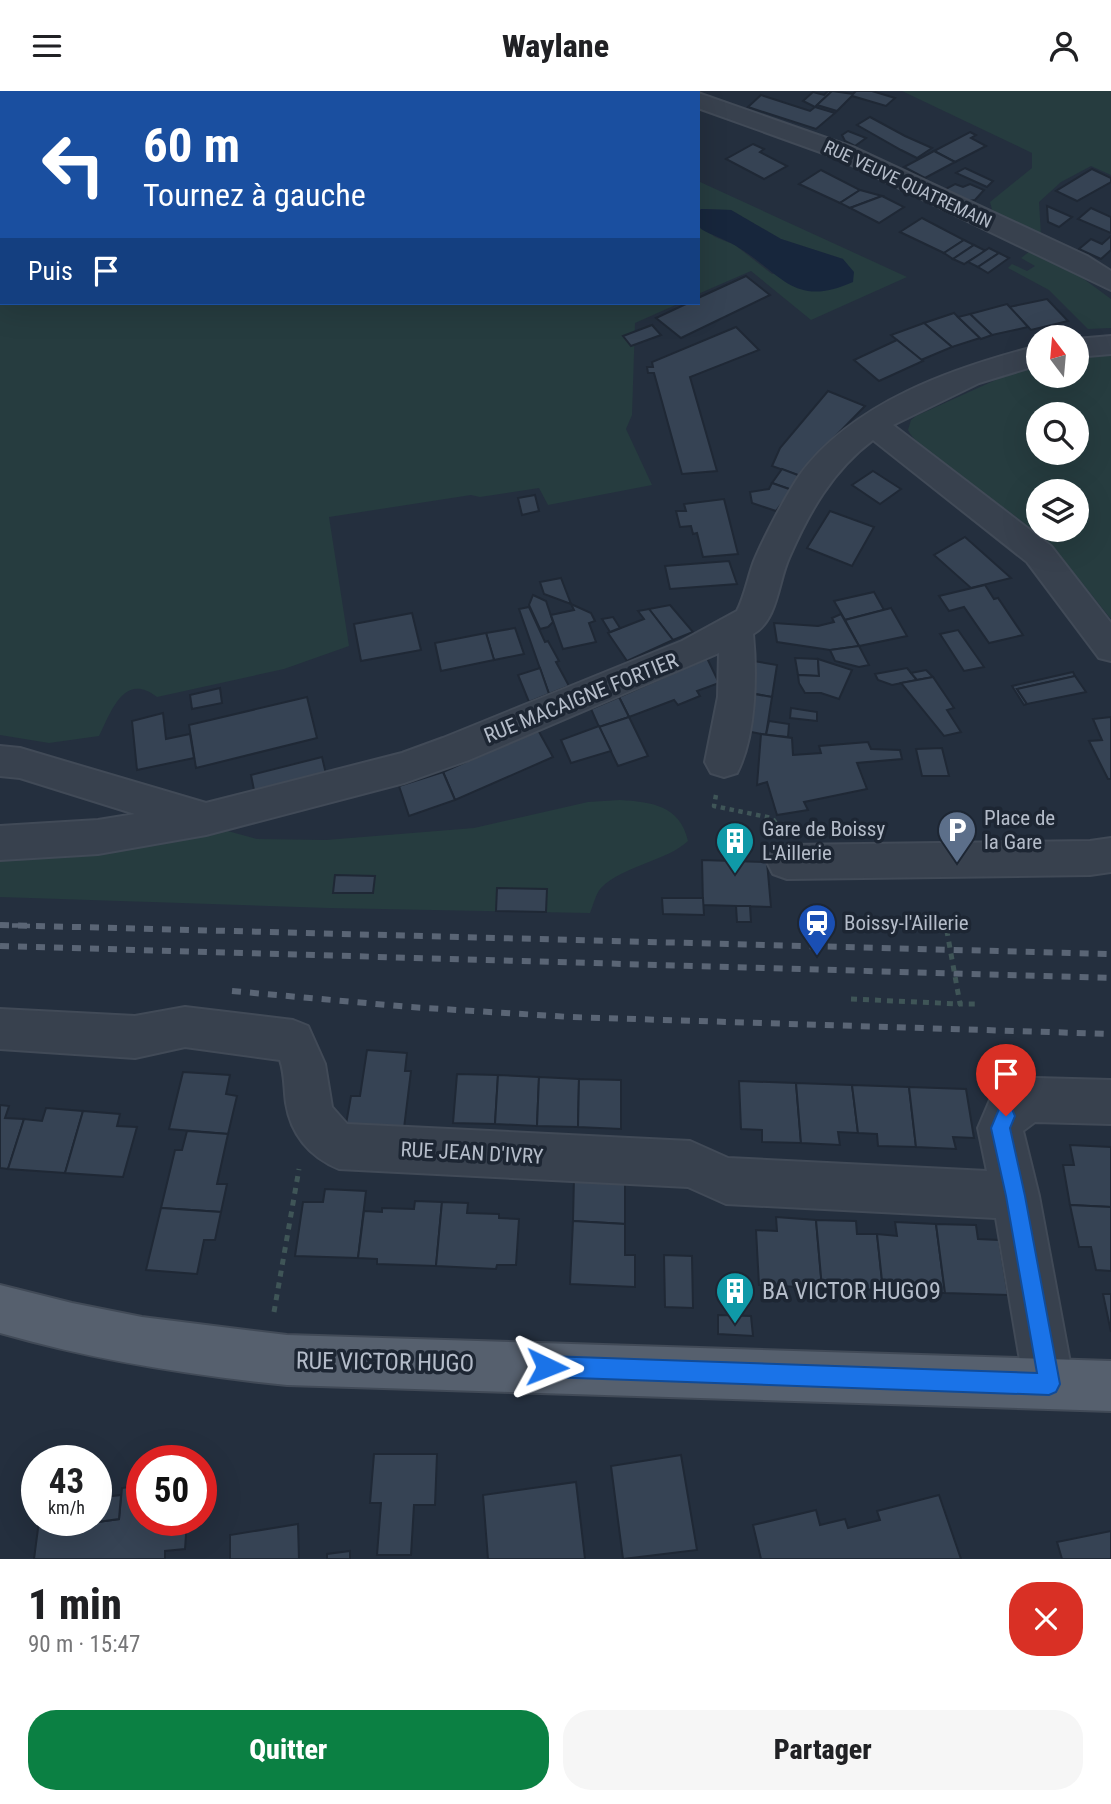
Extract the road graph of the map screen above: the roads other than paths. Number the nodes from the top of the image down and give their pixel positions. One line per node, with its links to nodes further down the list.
1 (700, 101): 2 (street, RUE VEUVE QUATREMAIN)
2 (1111, 282)
3 (1111, 345): 4 (street)
4 (1089, 347)
5 (1026, 359): 6 (street, RUE MACAIGNE FORTIER)
6 (873, 425): 7 (street, RUE MACAIGNE FORTIER); 8 (street)
7 (735, 630): 10 (street); 11 (street, RUE MACAIGNE FORTIER)
8 (1111, 648)
9 (0, 761): 11 (street)
10 (724, 762)
11 (206, 819): 12 (street, RUE MACAIGNE FORTIER)
12 (0, 843)
13 (1111, 855): 14 (street)
14 (787, 862)
15 (0, 1029): 17 (street, RUE JEAN D'IVRY)
16 (1111, 1102): 17 (street)
17 (1016, 1196): 19 (street)
18 (0, 1309): 19 (main road, RUE VICTOR HUGO)
19 (1049, 1384): 20 (main road, RUE VICTOR HUGO)
20 (1111, 1386)

